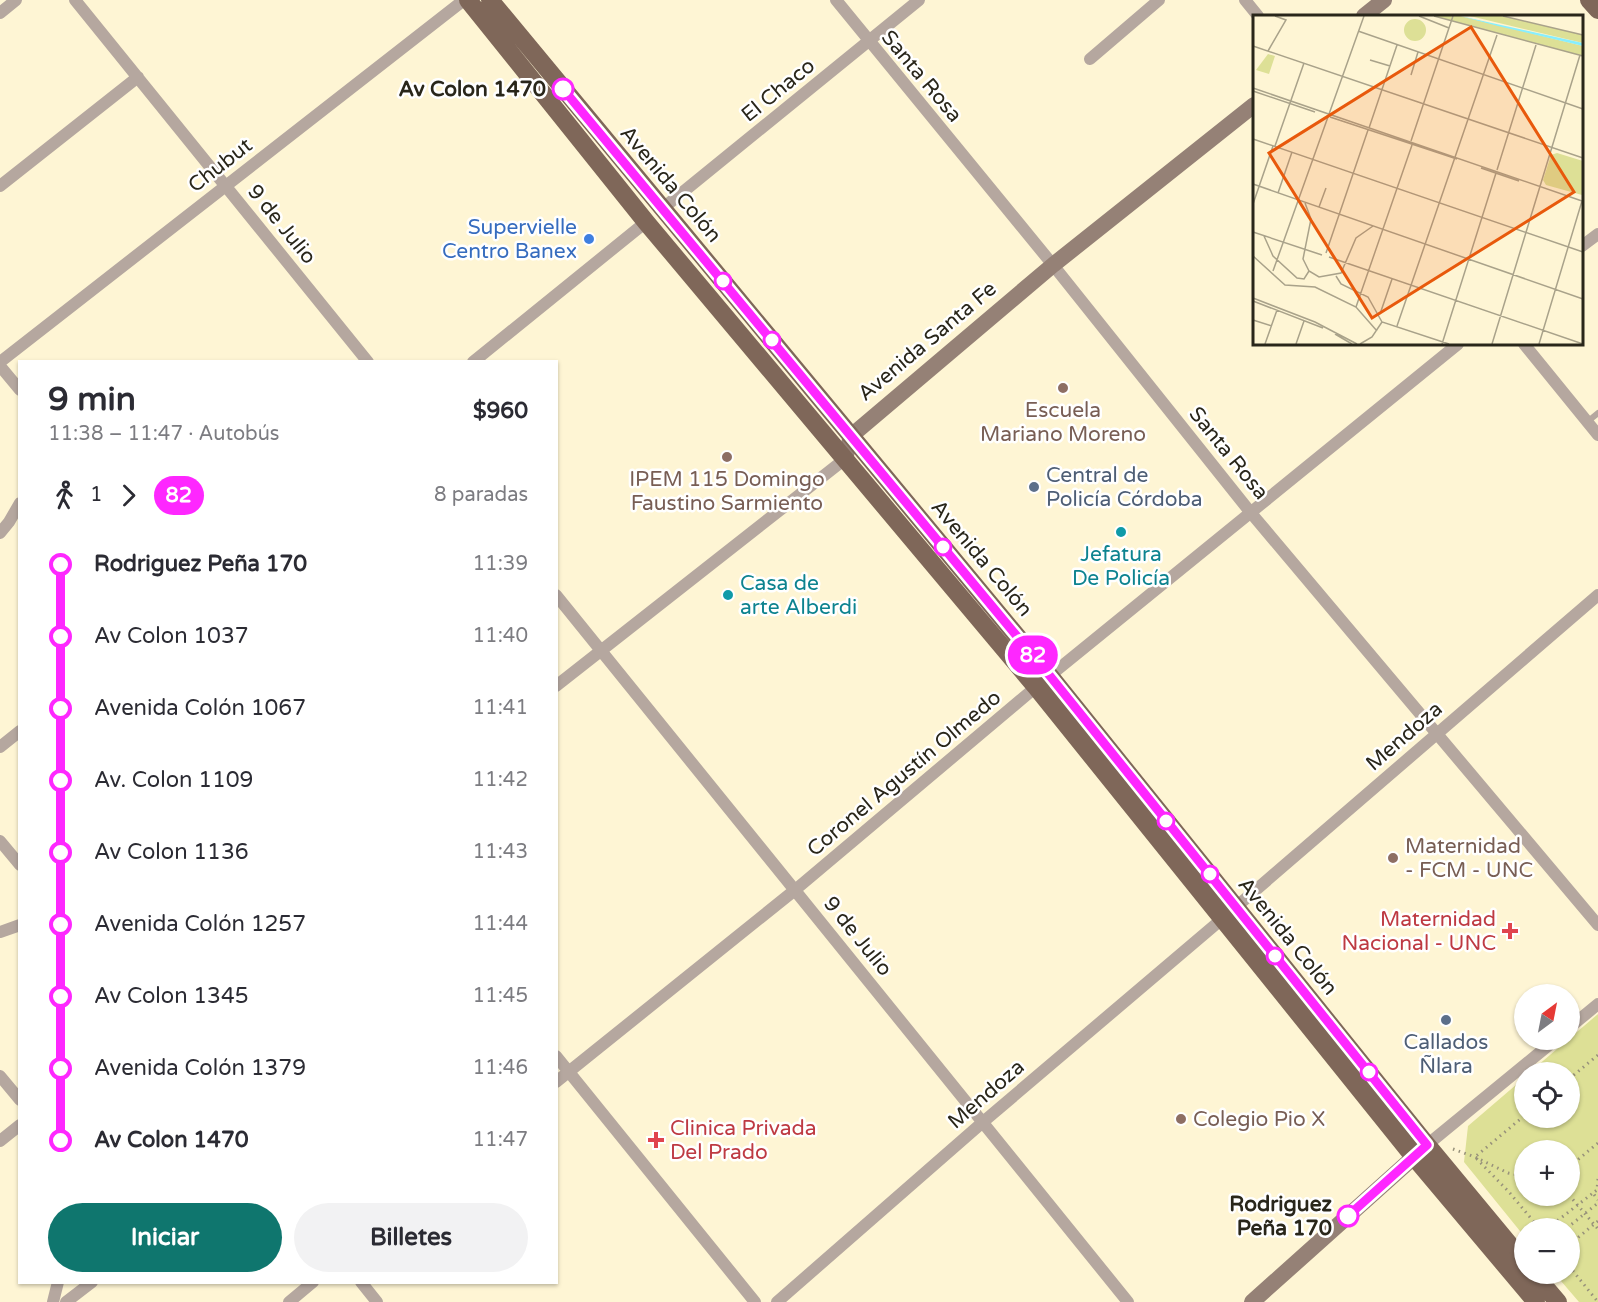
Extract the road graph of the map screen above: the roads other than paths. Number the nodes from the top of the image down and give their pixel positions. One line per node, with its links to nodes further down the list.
1 (16, 0): 12 (street)
2 (75, 0): 17 (street, 9 de Julio)
3 (466, 0): 20 (street, Chubut); 22 (main road, Avenida Colón)
4 (490, 0): 21 (main road, Avenida Colón)
5 (836, 0): 15 (street, Santa Rosa)
6 (919, 0): 15 (street, El Chaco)
7 (1159, 0): 16 (street)
8 (1245, 0): 13 (street)
9 (1384, 0): 14 (main road)
10 (1589, 0): 11 (main road)
11 (1598, 10)
12 (0, 13)
13 (1257, 15)
14 (1365, 15)
15 (868, 42): 21 (street, El Chaco); 25 (street, Santa Rosa)
16 (1090, 59)
17 (138, 77): 19 (street); 20 (street, 9 de Julio)
18 (1253, 106): 25 (main road, Avenida Santa Fe)
19 (0, 186)
20 (226, 186): 28 (street, 9 de Julio); 30 (street, Chubut)
21 (662, 209): 35 (main road, Avenida Colón)
22 (646, 222): 29 (street); 36 (main road, Avenida Colón)
23 (1598, 234): 24 (street)
24 (1583, 245)
25 (1053, 265): 35 (main road, Avenida Santa Fe); 38 (street, Santa Rosa)
26 (1457, 345): 38 (street, Coronel Agustín Olmedo)
27 (1525, 345): 33 (street)
28 (366, 360)
29 (475, 360)
30 (0, 364): 31 (street)
31 (18, 387)
32 (1598, 413): 33 (lane)
33 (1587, 422): 34 (street)
34 (1598, 435)
35 (851, 436): 36 (main road); 43 (main road, Avenida Colón)
36 (845, 459): 42 (street); 43 (main road, Avenida Colón)
37 (18, 506): 39 (street)
38 (1251, 513): 43 (street, Coronel Agustín Olmedo); 46 (street, Santa Rosa)
39 (0, 533)
40 (1598, 595): 46 (street, Mendoza)
41 (558, 597): 42 (street, 9 de Julio)
42 (602, 651): 44 (street); 50 (street, 9 de Julio)
43 (1043, 682): 50 (street, Coronel Agustín Olmedo); 51 (main road, Avenida Colón)
44 (558, 684)
45 (18, 733): 47 (street)
46 (1437, 734): 51 (street, Mendoza); 52 (street, Santa Rosa)
47 (0, 747)
48 (0, 841): 49 (street)
49 (18, 863)
50 (795, 890): 59 (street, Coronel Agustín Olmedo); 63 (street, 9 de Julio)
51 (1229, 913): 63 (street, Mendoza); 66 (main road, Avenida Colón)
52 (1598, 925)
53 (18, 926): 54 (street)
54 (0, 932)
55 (1598, 1004): 56 (street)
56 (1580, 1019)
57 (1543, 1050): 66 (street)
58 (558, 1058): 59 (street)
59 (569, 1072): 61 (street, Coronel Agustín Olmedo); 77 (street)
60 (0, 1076): 62 (street)
61 (558, 1080)
62 (18, 1098)
63 (983, 1122): 78 (street, Mendoza); 79 (street, 9 de Julio)
64 (18, 1127): 65 (street)
65 (0, 1141)
66 (1427, 1146): 67 (main road, Avenida Colón); 80 (main road); 81 (main road, Avenida Colón)
67 (1514, 1250)
68 (58, 1284): 73 (street)
69 (89, 1284): 74 (street)
70 (312, 1284): 75 (street)
71 (363, 1284): 76 (street)
72 (1543, 1284): 82 (main road)
73 (53, 1302)
74 (66, 1302)
75 (289, 1302)
76 (377, 1302)
77 (755, 1302)
78 (777, 1302)
79 (1128, 1302)
80 (1252, 1302)
81 (1536, 1302)
82 (1558, 1302)

